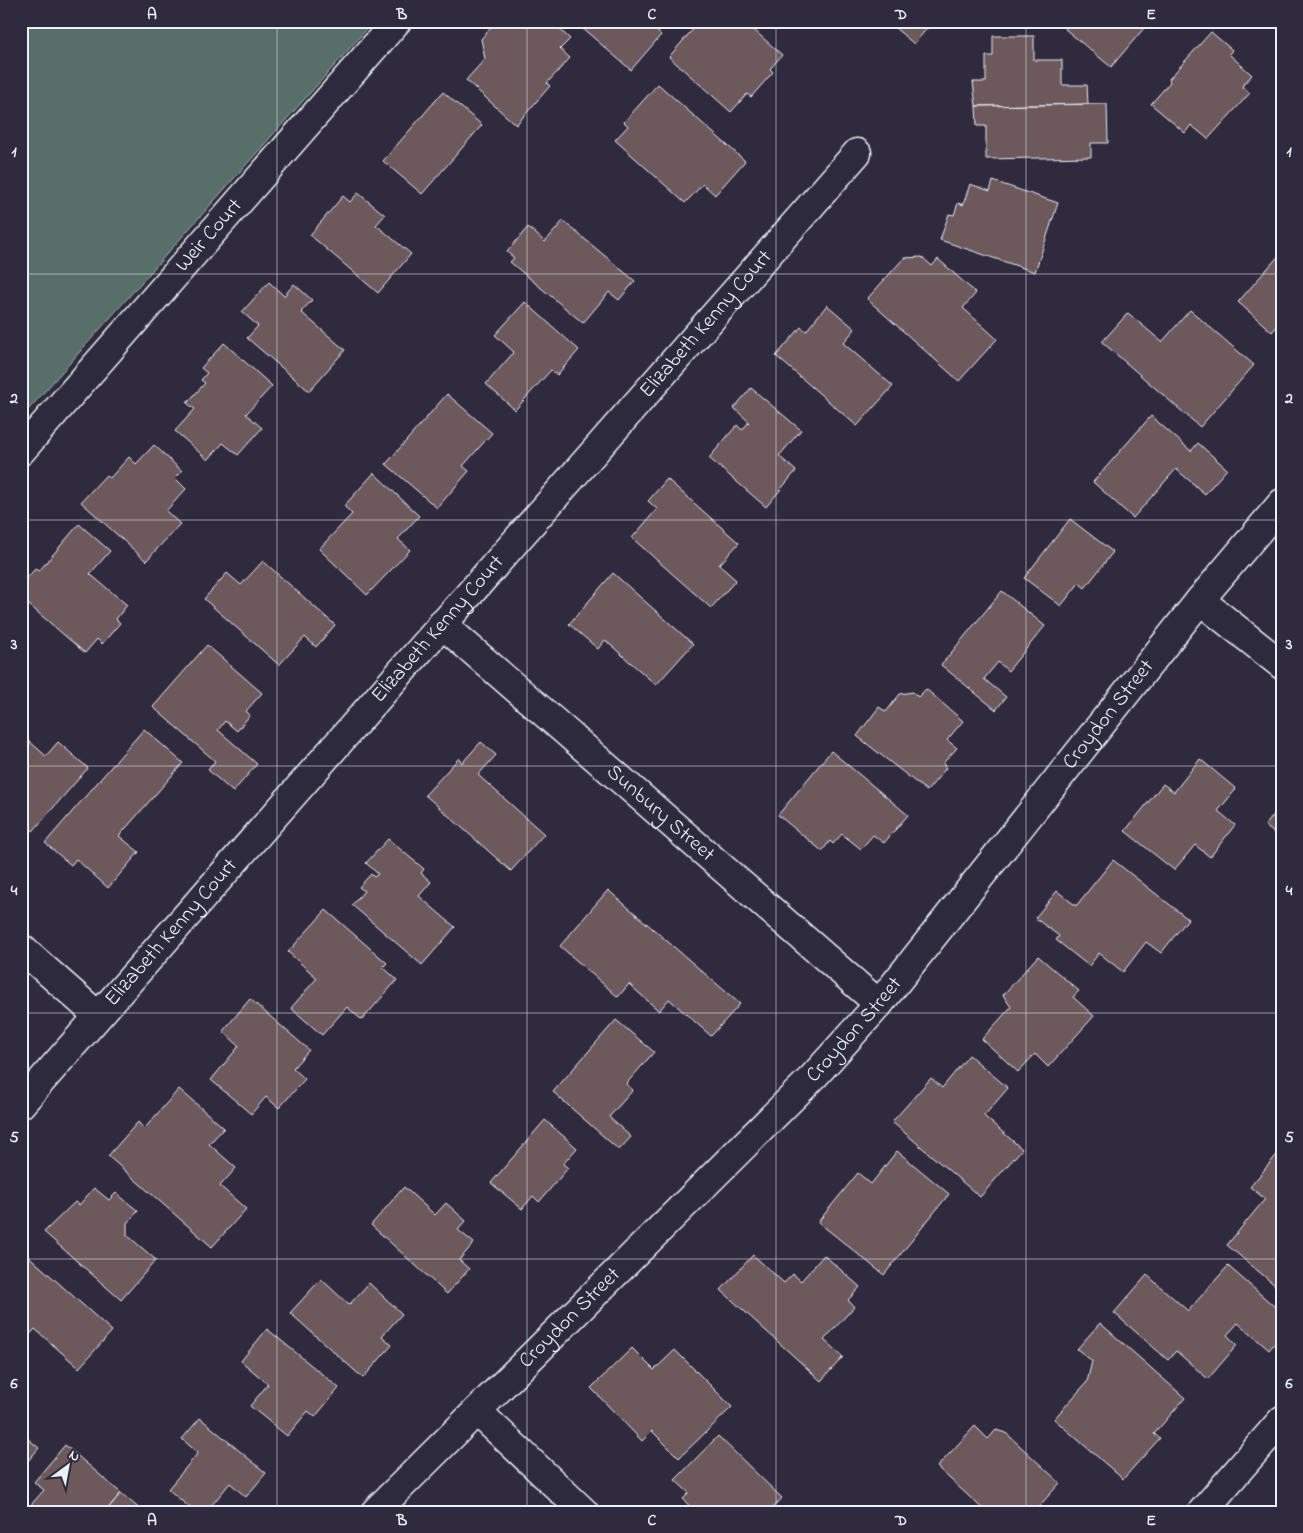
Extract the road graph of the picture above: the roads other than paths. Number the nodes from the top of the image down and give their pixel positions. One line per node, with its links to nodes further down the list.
1 (397, 21): 3 (street, Weir Court)
2 (857, 153): 6 (street, Elizabeth Kenny Court)
3 (21, 451)
4 (1282, 502): 5 (street, Croydon Street)
5 (1200, 600): 7 (street); 9 (street, Croydon Street)
6 (442, 624): 9 (street, Sunbury Street); 10 (street, Elizabeth Kenny Court)
7 (1282, 665)
8 (21, 948): 10 (street)
9 (879, 1004): 12 (street, Croydon Street)
10 (97, 1015): 11 (street, Elizabeth Kenny Court)
11 (21, 1104)
12 (477, 1411): 14 (street, Croydon Street); 15 (street)
13 (1282, 1420): 16 (street)
14 (375, 1512)
15 (584, 1512)
16 (1202, 1512)

